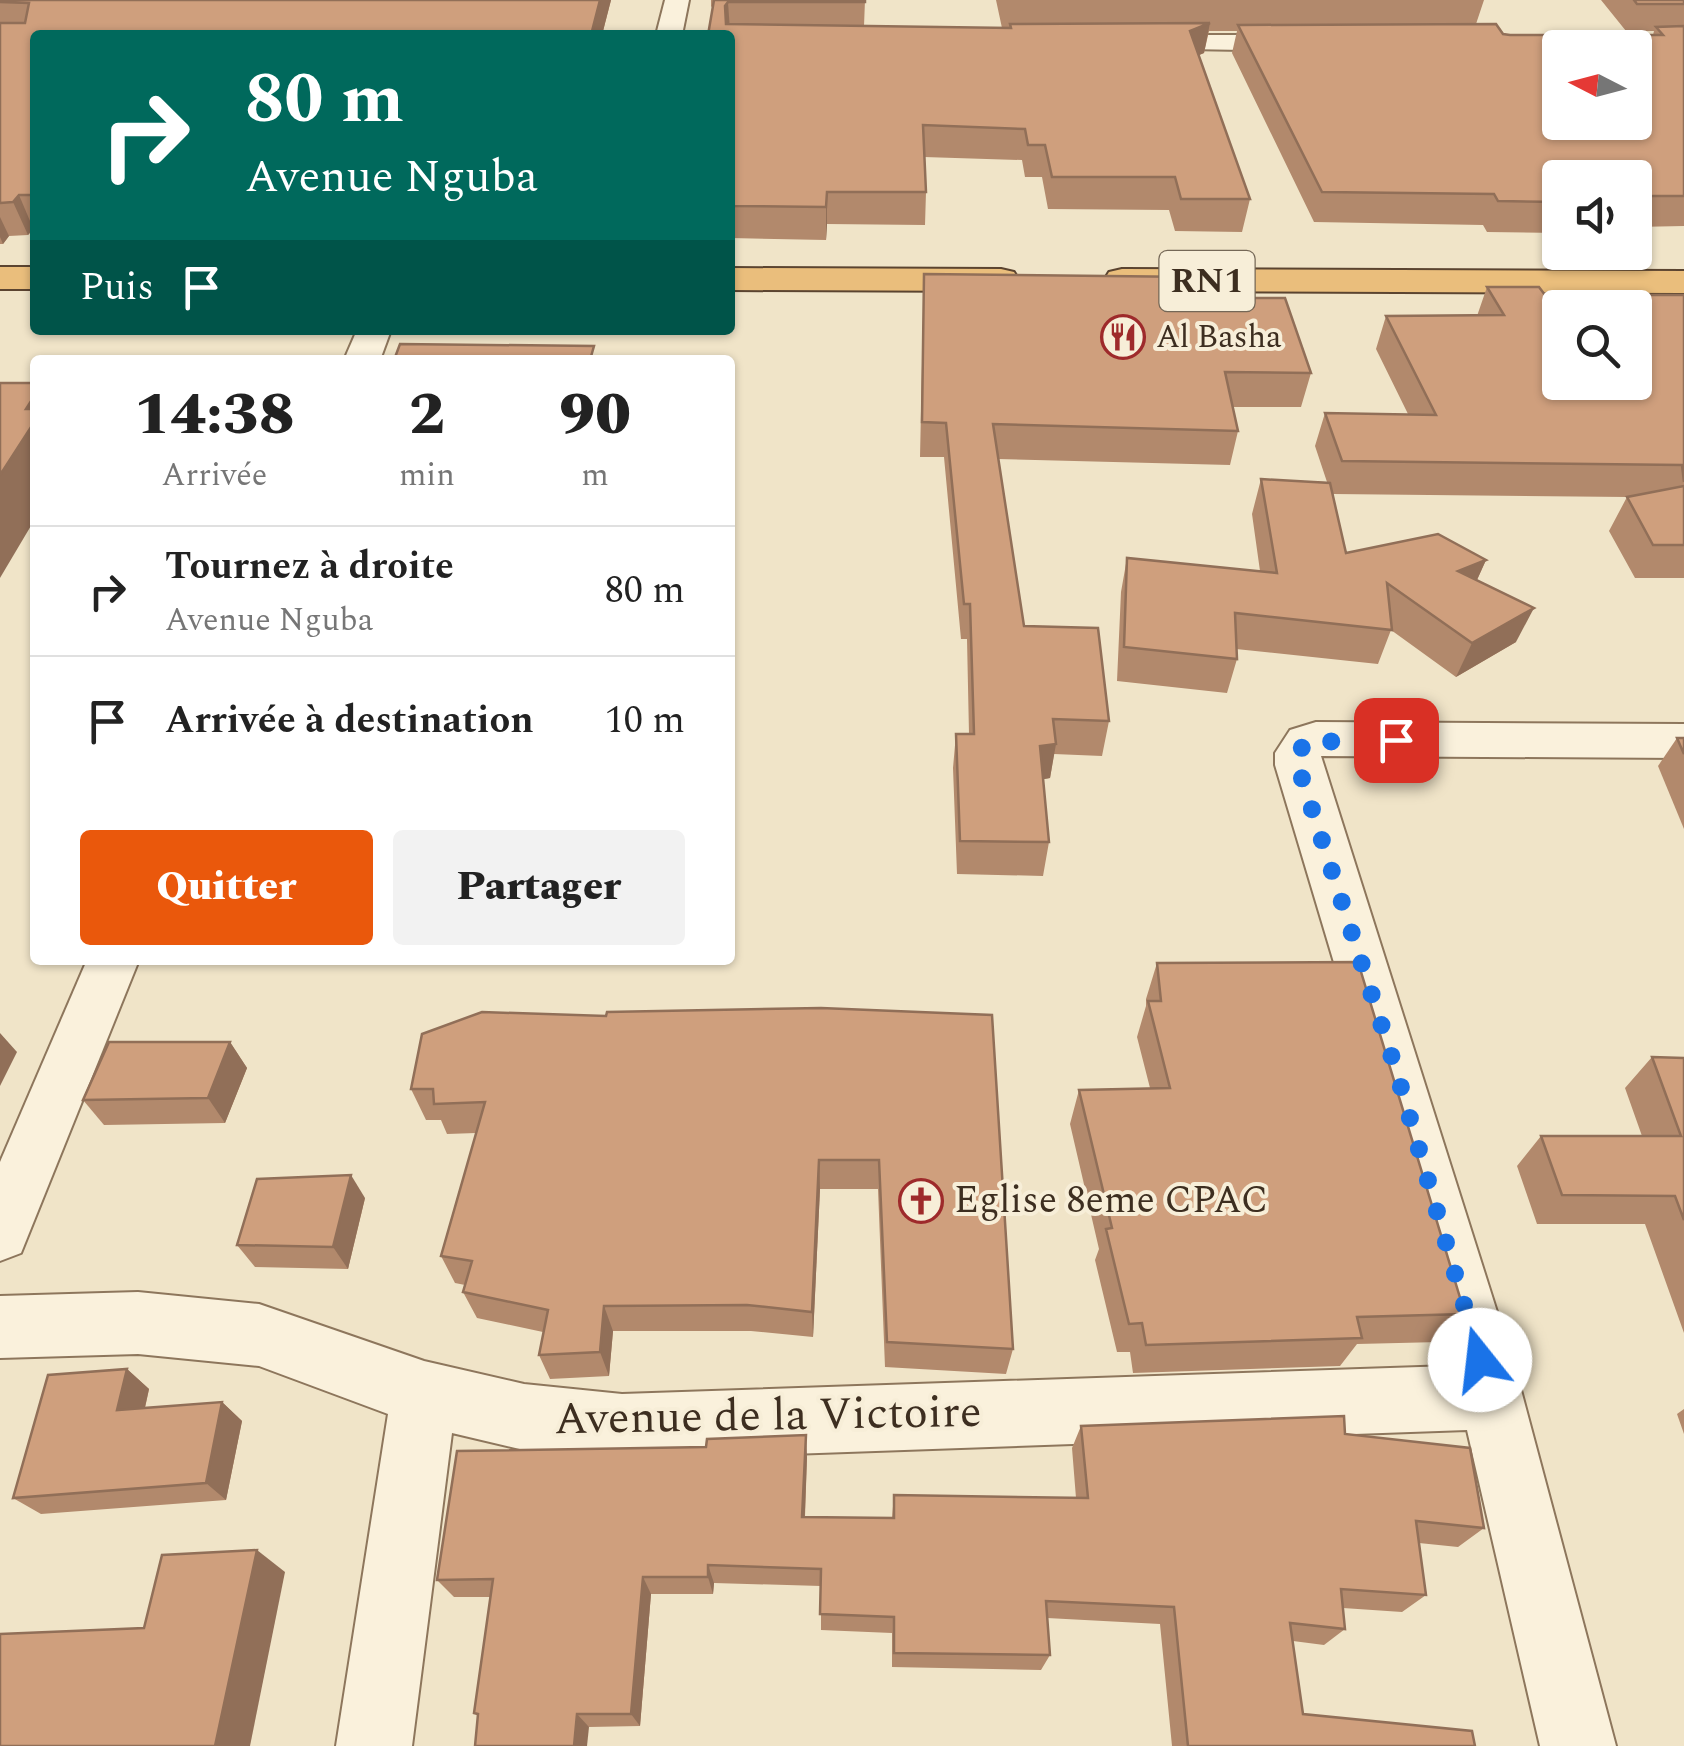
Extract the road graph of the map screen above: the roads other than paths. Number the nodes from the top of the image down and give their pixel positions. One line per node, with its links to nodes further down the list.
1 (677, 0): 2 (street)
2 (670, 30)
3 (1108, 43): 4 (street)
4 (1326, 43)
5 (0, 278): 6 (highway)
6 (30, 278)
7 (735, 279): 8 (highway)
8 (1028, 280)
9 (1088, 280): 10 (highway, RN1)
10 (1684, 282)
11 (1684, 741): 16 (street)
12 (111, 965): 13 (street)
13 (0, 1232)
14 (0, 1327): 15 (street, Avenue de la Victoire)
15 (424, 1394): 16 (street, Avenue de la Victoire); 17 (street)
16 (1490, 1397): 18 (street)
17 (374, 1746)
18 (1578, 1746)

